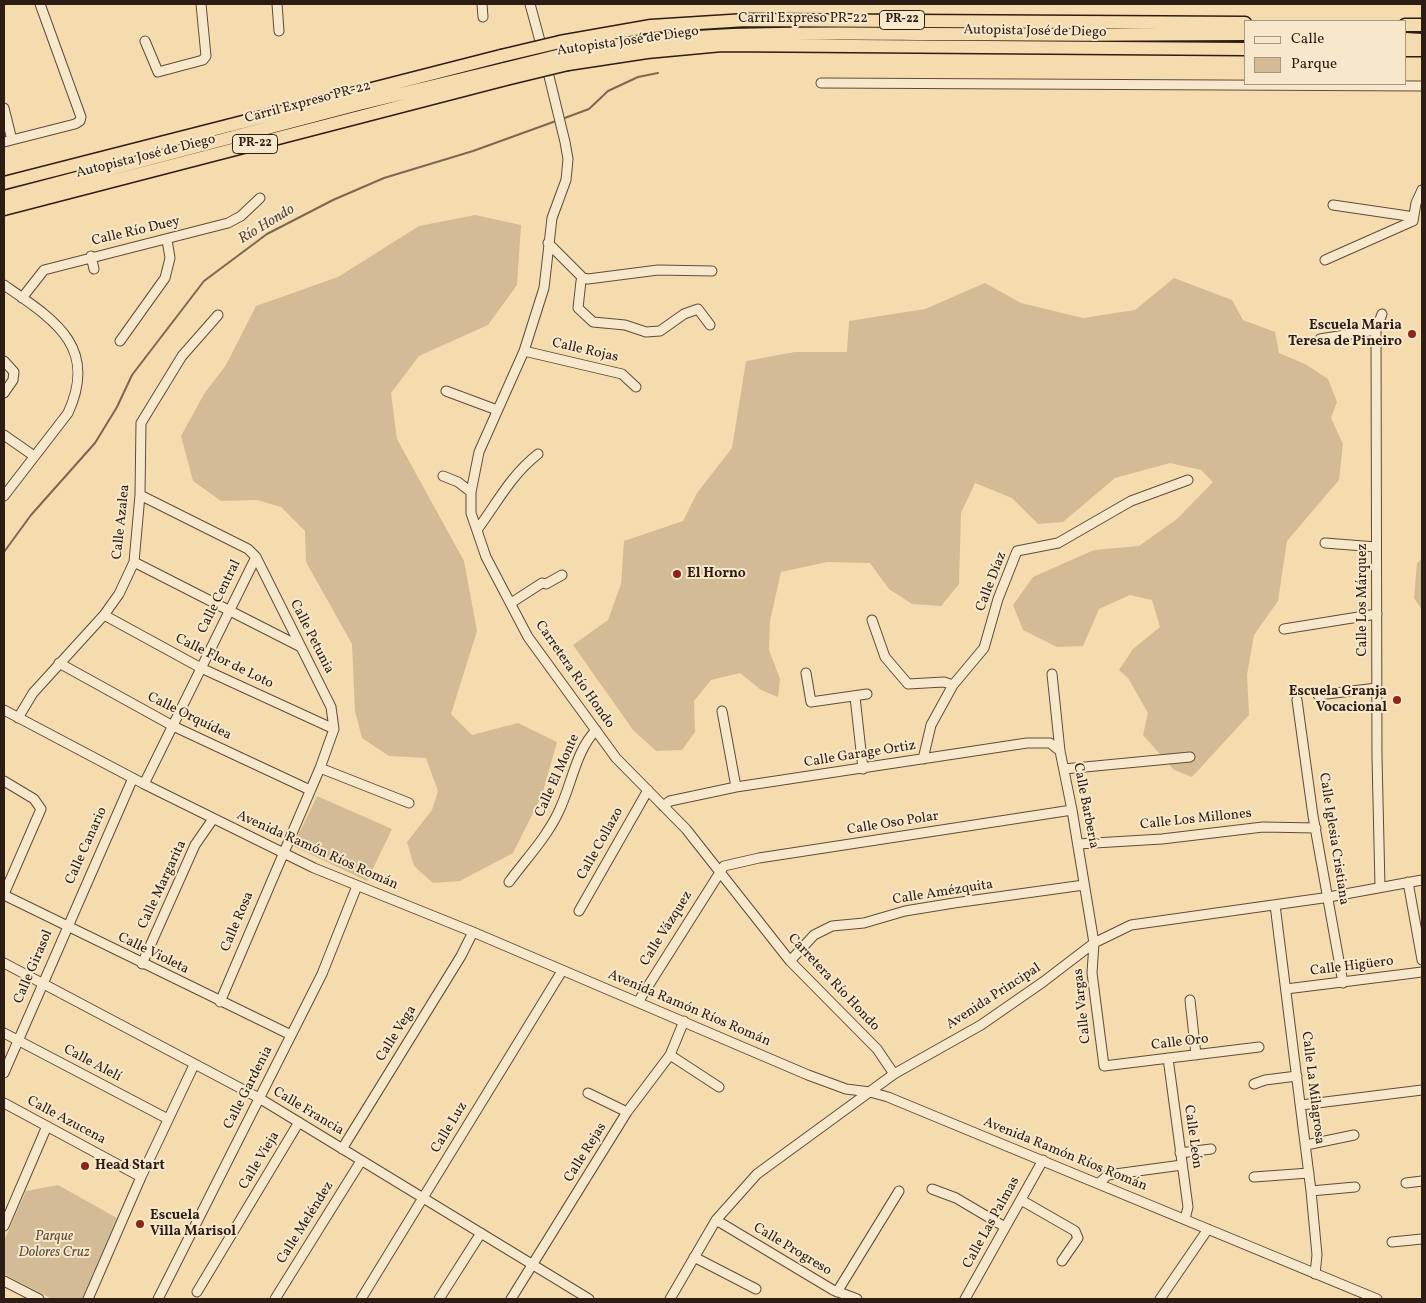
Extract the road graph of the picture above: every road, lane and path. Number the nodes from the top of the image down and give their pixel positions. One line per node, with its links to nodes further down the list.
1 (40, 4): 28 (street)
2 (201, 4): 19 (street)
3 (277, 4): 11 (street)
4 (482, 4): 7 (street)
5 (540, 4): 6 (street)
6 (530, 5): 37 (street, Carretera Río Hondo)
7 (483, 17)
8 (1244, 23): 24 (highway, Autopista José de Diego / PR-22, bridge)
9 (1406, 25): 10 (highway)
10 (1422, 25)
11 (279, 31)
12 (1406, 33): 13 (highway)
13 (1422, 33)
14 (1244, 34): 15 (highway, Carril Expreso PR-22)
15 (1132, 36): 16 (highway, Carril Expreso PR-22); 23 (highway, Carril Expreso PR-22)
16 (1244, 38)
17 (1406, 39): 18 (highway)
18 (1422, 40)
19 (145, 41)
20 (1244, 49): 23 (highway, Autopista José de Diego / PR-22)
21 (1406, 50): 22 (highway)
22 (1422, 50)
23 (567, 59): 24 (highway, Autopista José de Diego / PR-22, bridge)
24 (504, 68): 29 (highway, Autopista José de Diego / PR-22); 31 (highway, Carril Expreso PR-22); 34 (highway, Autopista José de Diego / PR-22)
25 (821, 83): 26 (street)
26 (1422, 86)
27 (4, 108): 28 (street)
28 (8, 141)
29 (4, 183)
30 (1422, 190): 35 (street)
31 (4, 197)
32 (260, 198): 36 (street, Calle Río Duey)
33 (1333, 206): 35 (street)
34 (4, 209)
35 (1413, 221): 39 (street)
36 (167, 240): 38 (street, Calle Río Duey); 50 (street)
37 (548, 244): 42 (street); 51 (street, Carretera Río Hondo)
38 (91, 256): 40 (street); 44 (street, Calle Río Duey)
39 (1325, 260)
40 (94, 269)
41 (712, 271): 42 (street)
42 (583, 278): 47 (street)
43 (4, 285): 44 (street)
44 (22, 298): 59 (street)
45 (1382, 314): 48 (street, Calle Los Márquez)
46 (218, 315): 63 (street, Calle Azalea)
47 (710, 325)
48 (1376, 330): 49 (street); 67 (street, Calle Los Márquez)
49 (1320, 339)
50 (120, 341)
51 (524, 351): 53 (street, Calle Rojas); 56 (street, Carretera Río Hondo)
52 (4, 361): 55 (street)
53 (636, 387)
54 (446, 391): 56 (street)
55 (4, 393)
56 (497, 410): 62 (street, Carretera Río Hondo)
57 (4, 435): 59 (street)
58 (538, 454): 65 (street)
59 (34, 456): 64 (street)
60 (443, 476): 62 (street)
61 (1188, 480): 82 (street, Calle Díaz)
62 (471, 492): 65 (street, Carretera Río Hondo)
63 (140, 495): 68 (street, Calle Petunia); 69 (street, Calle Azalea)
64 (4, 496)
65 (477, 530): 71 (street, Carretera Río Hondo)
66 (1325, 543): 67 (street)
67 (1376, 547): 73 (street, Calle Los Márquez)
68 (256, 557): 72 (street, Calle Central); 77 (street, Calle Petunia)
69 (134, 562): 72 (street); 74 (street, Calle Azalea)
70 (562, 575): 71 (street)
71 (511, 603): 93 (street, Carretera Río Hondo)
72 (228, 611): 77 (street); 79 (street, Calle Central)
73 (1377, 614): 76 (street); 83 (street, Calle Los Márquez)
74 (104, 615): 78 (street, Calle Azalea); 79 (street, Calle Flor de Loto)
75 (872, 620): 82 (street)
76 (1284, 629)
77 (300, 646): 92 (street, Calle Petunia)
78 (59, 663): 90 (street, Calle Azalea); 91 (street, Calle Orquídea)
79 (201, 668): 91 (street, Calle Central); 92 (street, Calle Flor de Loto)
80 (806, 673): 86 (street)
81 (1052, 674): 94 (street, Calle Barbería)
82 (953, 685): 96 (street, Calle Díaz)
83 (1377, 688): 85 (street); 119 (street, Calle Los Márquez)
84 (866, 694): 86 (street)
85 (1318, 695)
86 (855, 697): 98 (street)
87 (1297, 700): 110 (street, Calle Iglesia Cristiana)
88 (4, 710): 90 (street, Avenida Ramón Ríos Román)
89 (722, 711): 103 (street)
90 (18, 718): 100 (street, Avenida Ramón Ríos Román)
91 (173, 726): 102 (street, Calle Central); 104 (street, Calle Orquídea)
92 (334, 729): 97 (street, Calle Petunia)
93 (596, 730): 105 (street, Carretera Río Hondo); 115 (street, Calle El Monte)
94 (1060, 751): 96 (street, Calle Garage Ortiz); 99 (street, Calle Barbería)
95 (1190, 757): 99 (street)
96 (924, 759): 98 (street, Calle Garage Ortiz)
97 (320, 768): 104 (street, Calle Petunia); 106 (street)
98 (863, 769): 103 (street, Calle Garage Ortiz)
99 (1064, 769): 108 (street, Calle Barbería)
100 (132, 778): 102 (street, Avenida Ramón Ríos Román); 124 (street, Calle Canario)
101 (4, 781): 120 (street)
102 (144, 784): 109 (street, Avenida Ramón Ríos Román)
103 (736, 787): 107 (street, Calle Garage Ortiz)
104 (310, 790): 112 (street, Calle Petunia)
105 (648, 790): 107 (street, Carretera Río Hondo); 123 (street, Calle Collazo)
106 (409, 803)
107 (663, 806): 113 (street, Carretera Río Hondo)
108 (1072, 810): 111 (street, Calle Barbería); 113 (street, Calle Oso Polar)
109 (213, 818): 112 (street, Avenida Ramón Ríos Román); 130 (street, Calle Margarita)
110 (1316, 828): 111 (street, Calle Los Millones); 121 (street, Calle Iglesia Cristiana)
111 (1078, 844): 117 (street, Calle Barbería)
112 (283, 852): 118 (street, Avenida Ramón Ríos Román); 137 (street, Calle Rosa)
113 (720, 871): 128 (street, Carretera Río Hondo); 138 (street, Calle Vázquez)
114 (1422, 880): 116 (street, Avenida Principal)
115 (510, 882)
116 (1408, 882): 119 (street, Avenida Principal); 127 (street)
117 (1084, 885): 126 (street, Calle Barbería); 128 (street, Calle Amézquita)
118 (358, 886): 125 (street, Avenida Ramón Ríos Román); 141 (street, Calle Gardenia)
119 (1380, 887): 121 (street, Avenida Principal)
120 (4, 895): 124 (street, Calle Violeta)
121 (1329, 897): 122 (street, Avenida Principal); 133 (street, Calle Iglesia Cristiana)
122 (1275, 905): 126 (street, Avenida Principal); 135 (street, Calle La Milagrosa)
123 (579, 911)
124 (66, 926): 130 (street, Calle Violeta); 134 (street, Calle Girasol)
125 (473, 932): 131 (street, Avenida Ramón Ríos Román); 166 (street, Calle Vega)
126 (1094, 944): 148 (street, Calle Vargas); 150 (street, Avenida Principal)
127 (1422, 960)
128 (790, 961): 150 (street, Carretera Río Hondo)
129 (4, 963): 134 (street, Calle Francia)
130 (142, 964): 137 (street, Calle Violeta)
131 (562, 970): 138 (street, Avenida Ramón Ríos Román); 182 (street, Calle Luz)
132 (1422, 972): 133 (street, Calle Higüero)
133 (1343, 983): 135 (street, Calle Higüero)
134 (42, 984): 142 (street, Calle Girasol); 147 (street, Calle Francia)
135 (1286, 989): 151 (street, Calle La Milagrosa)
136 (1190, 1000): 144 (street)
137 (220, 1002): 141 (street, Calle Violeta)
138 (638, 1002): 139 (street, Avenida Ramón Ríos Román)
139 (684, 1021): 145 (street, Calle Rejas); 155 (street, Avenida Ramón Ríos Román)
140 (4, 1033): 142 (street, Calle Alelí)
141 (291, 1036): 157 (street, Calle Gardenia)
142 (18, 1040): 149 (street, Calle Girasol); 161 (street, Calle Alelí)
143 (1259, 1047): 144 (street, Calle Oro)
144 (1196, 1054): 146 (street, Calle Oro)
145 (670, 1055): 153 (street); 160 (street, Calle Rejas)
146 (1168, 1058): 148 (street, Calle Oro); 168 (street, Calle León)
147 (194, 1065): 157 (street, Calle Francia); 161 (street)
148 (1104, 1066)
149 (4, 1073)
150 (894, 1074): 155 (street, Avenida Principal)
151 (1297, 1076): 152 (street); 159 (street, Calle La Milagrosa)
152 (1254, 1084)
153 (719, 1087)
154 (1422, 1090): 159 (street)
155 (870, 1092): 169 (street, Avenida Ramón Ríos Román); 185 (street, Avenida Principal)
156 (588, 1093): 160 (street)
157 (259, 1098): 162 (street, Calle Francia); 203 (street, Calle Gardenia)
158 (4, 1103): 163 (street, Calle Azucena)
159 (1301, 1105): 165 (street, Calle La Milagrosa)
160 (627, 1112): 194 (street, Calle Rejas)
161 (168, 1119): 173 (street)
162 (299, 1122): 166 (street, Calle Francia); 199 (street, Calle Vieja)
163 (47, 1126): 173 (street, Calle Azucena); 186 (street)
164 (1354, 1136): 165 (street)
165 (1306, 1145): 172 (street, Calle La Milagrosa)
166 (342, 1149): 170 (street, Calle Francia)
167 (1211, 1150): 168 (street)
168 (1180, 1153): 171 (street, Calle León)
169 (1043, 1160): 176 (street, Avenida Ramón Ríos Román); 183 (street, Calle Las Palmas)
170 (361, 1161): 182 (street, Calle Francia); 204 (street, Calle Meléndez)
171 (1182, 1165): 176 (street); 184 (street, Calle León)
172 (1309, 1173): 174 (street); 181 (street, Calle La Milagrosa)
173 (141, 1177): 202 (street)
174 (1254, 1177)
175 (1422, 1181): 177 (street)
176 (1099, 1183): 184 (street, Avenida Ramón Ríos Román)
177 (1406, 1183)
178 (1355, 1187): 181 (street)
179 (932, 1189): 187 (street)
180 (899, 1191): 198 (street)
181 (1311, 1191): 195 (street, Calle La Milagrosa)
182 (423, 1198): 189 (street, Calle Francia); 205 (street, Calle Luz)
183 (1021, 1200): 187 (street, Calle Las Palmas); 193 (street)
184 (1185, 1219): 188 (street, Avenida Ramón Ríos Román)
185 (716, 1220): 192 (street, Avenida Principal); 198 (street, Calle Progreso)
186 (4, 1226)
187 (1005, 1227): 212 (street, Calle Las Palmas)
188 (1208, 1229): 195 (street, Avenida Ramón Ríos Román); 213 (street)
189 (481, 1233): 194 (street, Calle Francia); 206 (street)
190 (1422, 1239): 191 (street)
191 (1392, 1242)
192 (694, 1257): 197 (street); 209 (street, Avenida Principal)
193 (1062, 1261)
194 (532, 1265): 207 (street, Calle Rejas); 208 (street, Calle Francia)
195 (1316, 1274): 214 (street, Avenida Ramón Ríos Román)
196 (4, 1281): 200 (street)
197 (756, 1288)
198 (835, 1291): 210 (street); 211 (street, Calle Progreso)
199 (197, 1292)
200 (20, 1295): 201 (street)
201 (40, 1299)
202 (88, 1299)
203 (158, 1299)
204 (275, 1299)
205 (360, 1299)
206 (438, 1299)
207 (511, 1299)
208 (589, 1299)
209 (670, 1299)
210 (828, 1299)
211 (857, 1299)
212 (965, 1299)
213 (1160, 1299)
214 (1377, 1299)

